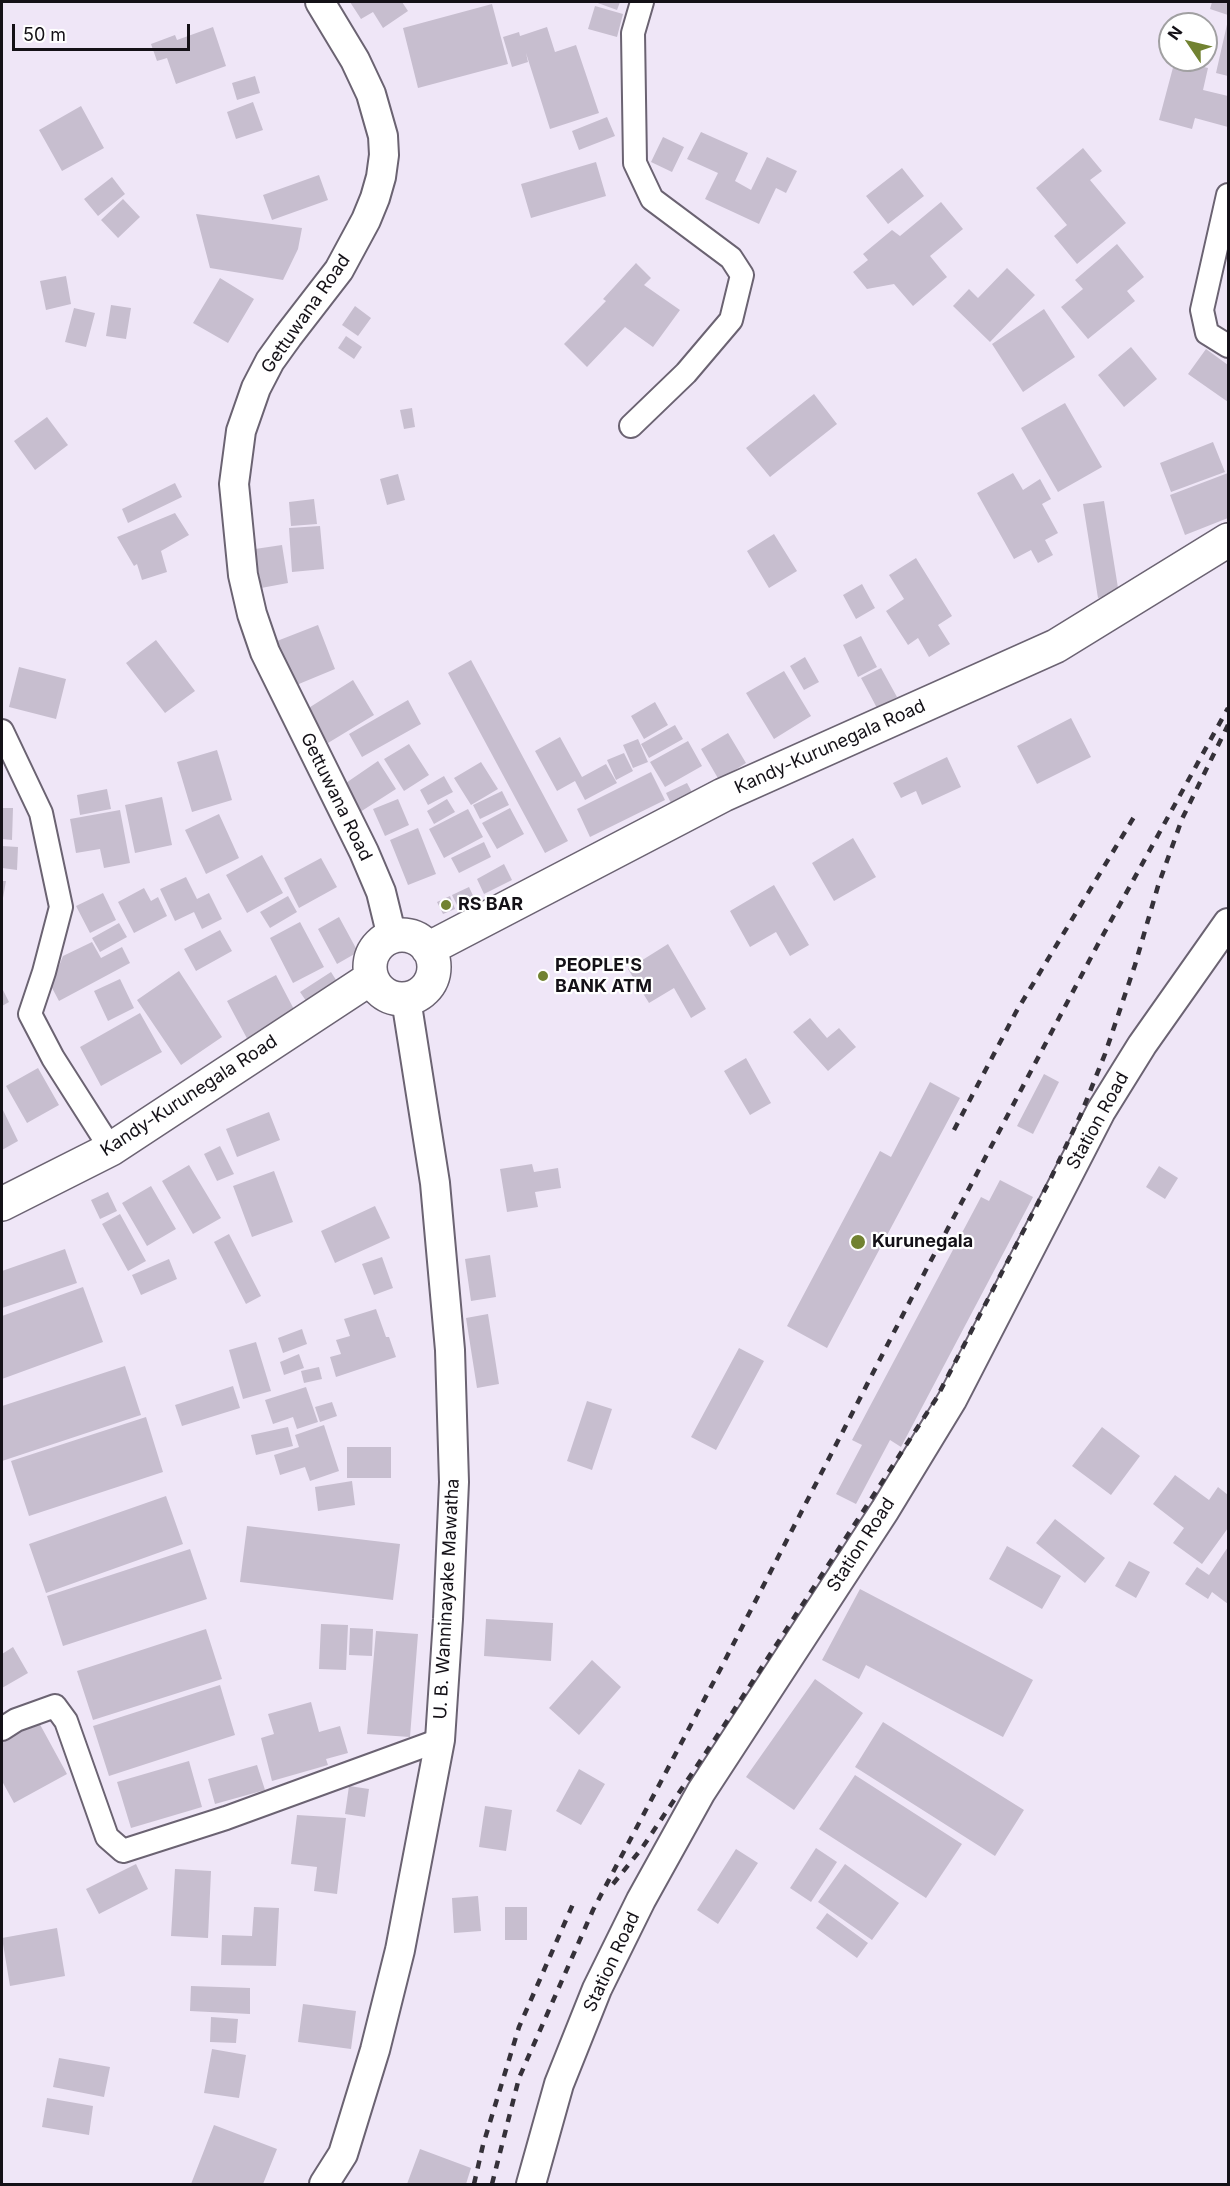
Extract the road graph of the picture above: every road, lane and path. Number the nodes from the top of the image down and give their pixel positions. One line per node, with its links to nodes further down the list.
1 (320, 2): 9 (main road, Gettuwana Road)
2 (642, 2): 5 (street)
3 (1228, 195): 4 (street)
4 (1228, 346)
5 (631, 426)
6 (1228, 540): 10 (highway, Kandy-Kurunegala Road)
7 (2, 731): 13 (street)
8 (1228, 923): 18 (main road, Station Road)
9 (392, 937): 10 (highway); 11 (highway)
10 (428, 949): 12 (highway)
11 (371, 978): 12 (highway); 13 (highway, Kandy-Kurunegala Road)
12 (406, 999): 16 (main road, U. B. Wanninayake Mawatha)
13 (111, 1149): 14 (highway, Kandy-Kurunegala Road)
14 (2, 1204)
15 (2, 1729): 16 (street)
16 (440, 1740): 17 (main road, U. B. Wanninayake Mawatha)
17 (324, 2184)
18 (531, 2184)

